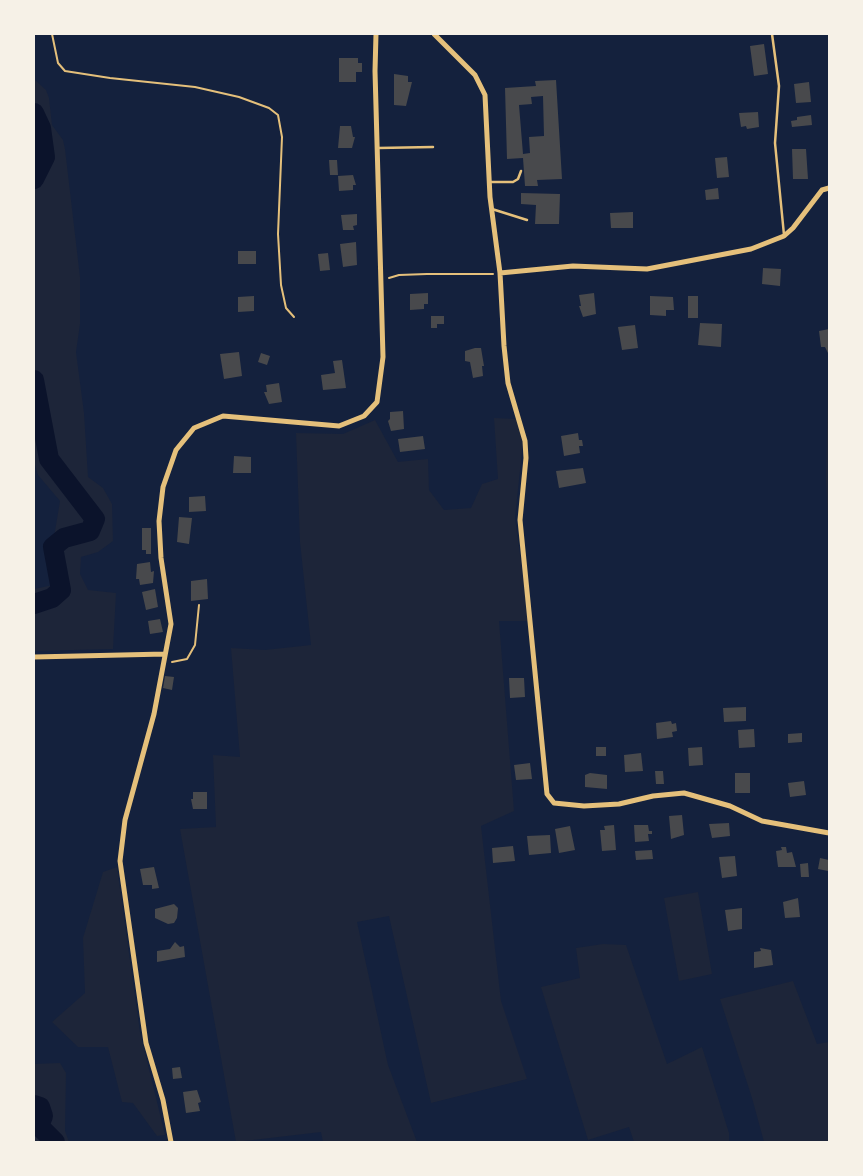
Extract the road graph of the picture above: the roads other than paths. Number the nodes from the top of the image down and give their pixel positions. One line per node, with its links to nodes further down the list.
1 (376, 34): 5 (street)
2 (434, 34): 7 (street)
3 (772, 34): 11 (lane)
4 (433, 147): 5 (lane)
5 (378, 148): 13 (street)
6 (521, 171): 7 (lane)
7 (489, 181): 9 (street)
8 (829, 188): 11 (street)
9 (491, 209): 10 (lane); 12 (street)
10 (527, 220)
11 (784, 236): 12 (street)
12 (500, 273): 15 (street)
13 (165, 654): 14 (street); 16 (street)
14 (34, 657)
15 (829, 833)
16 (171, 1142)

